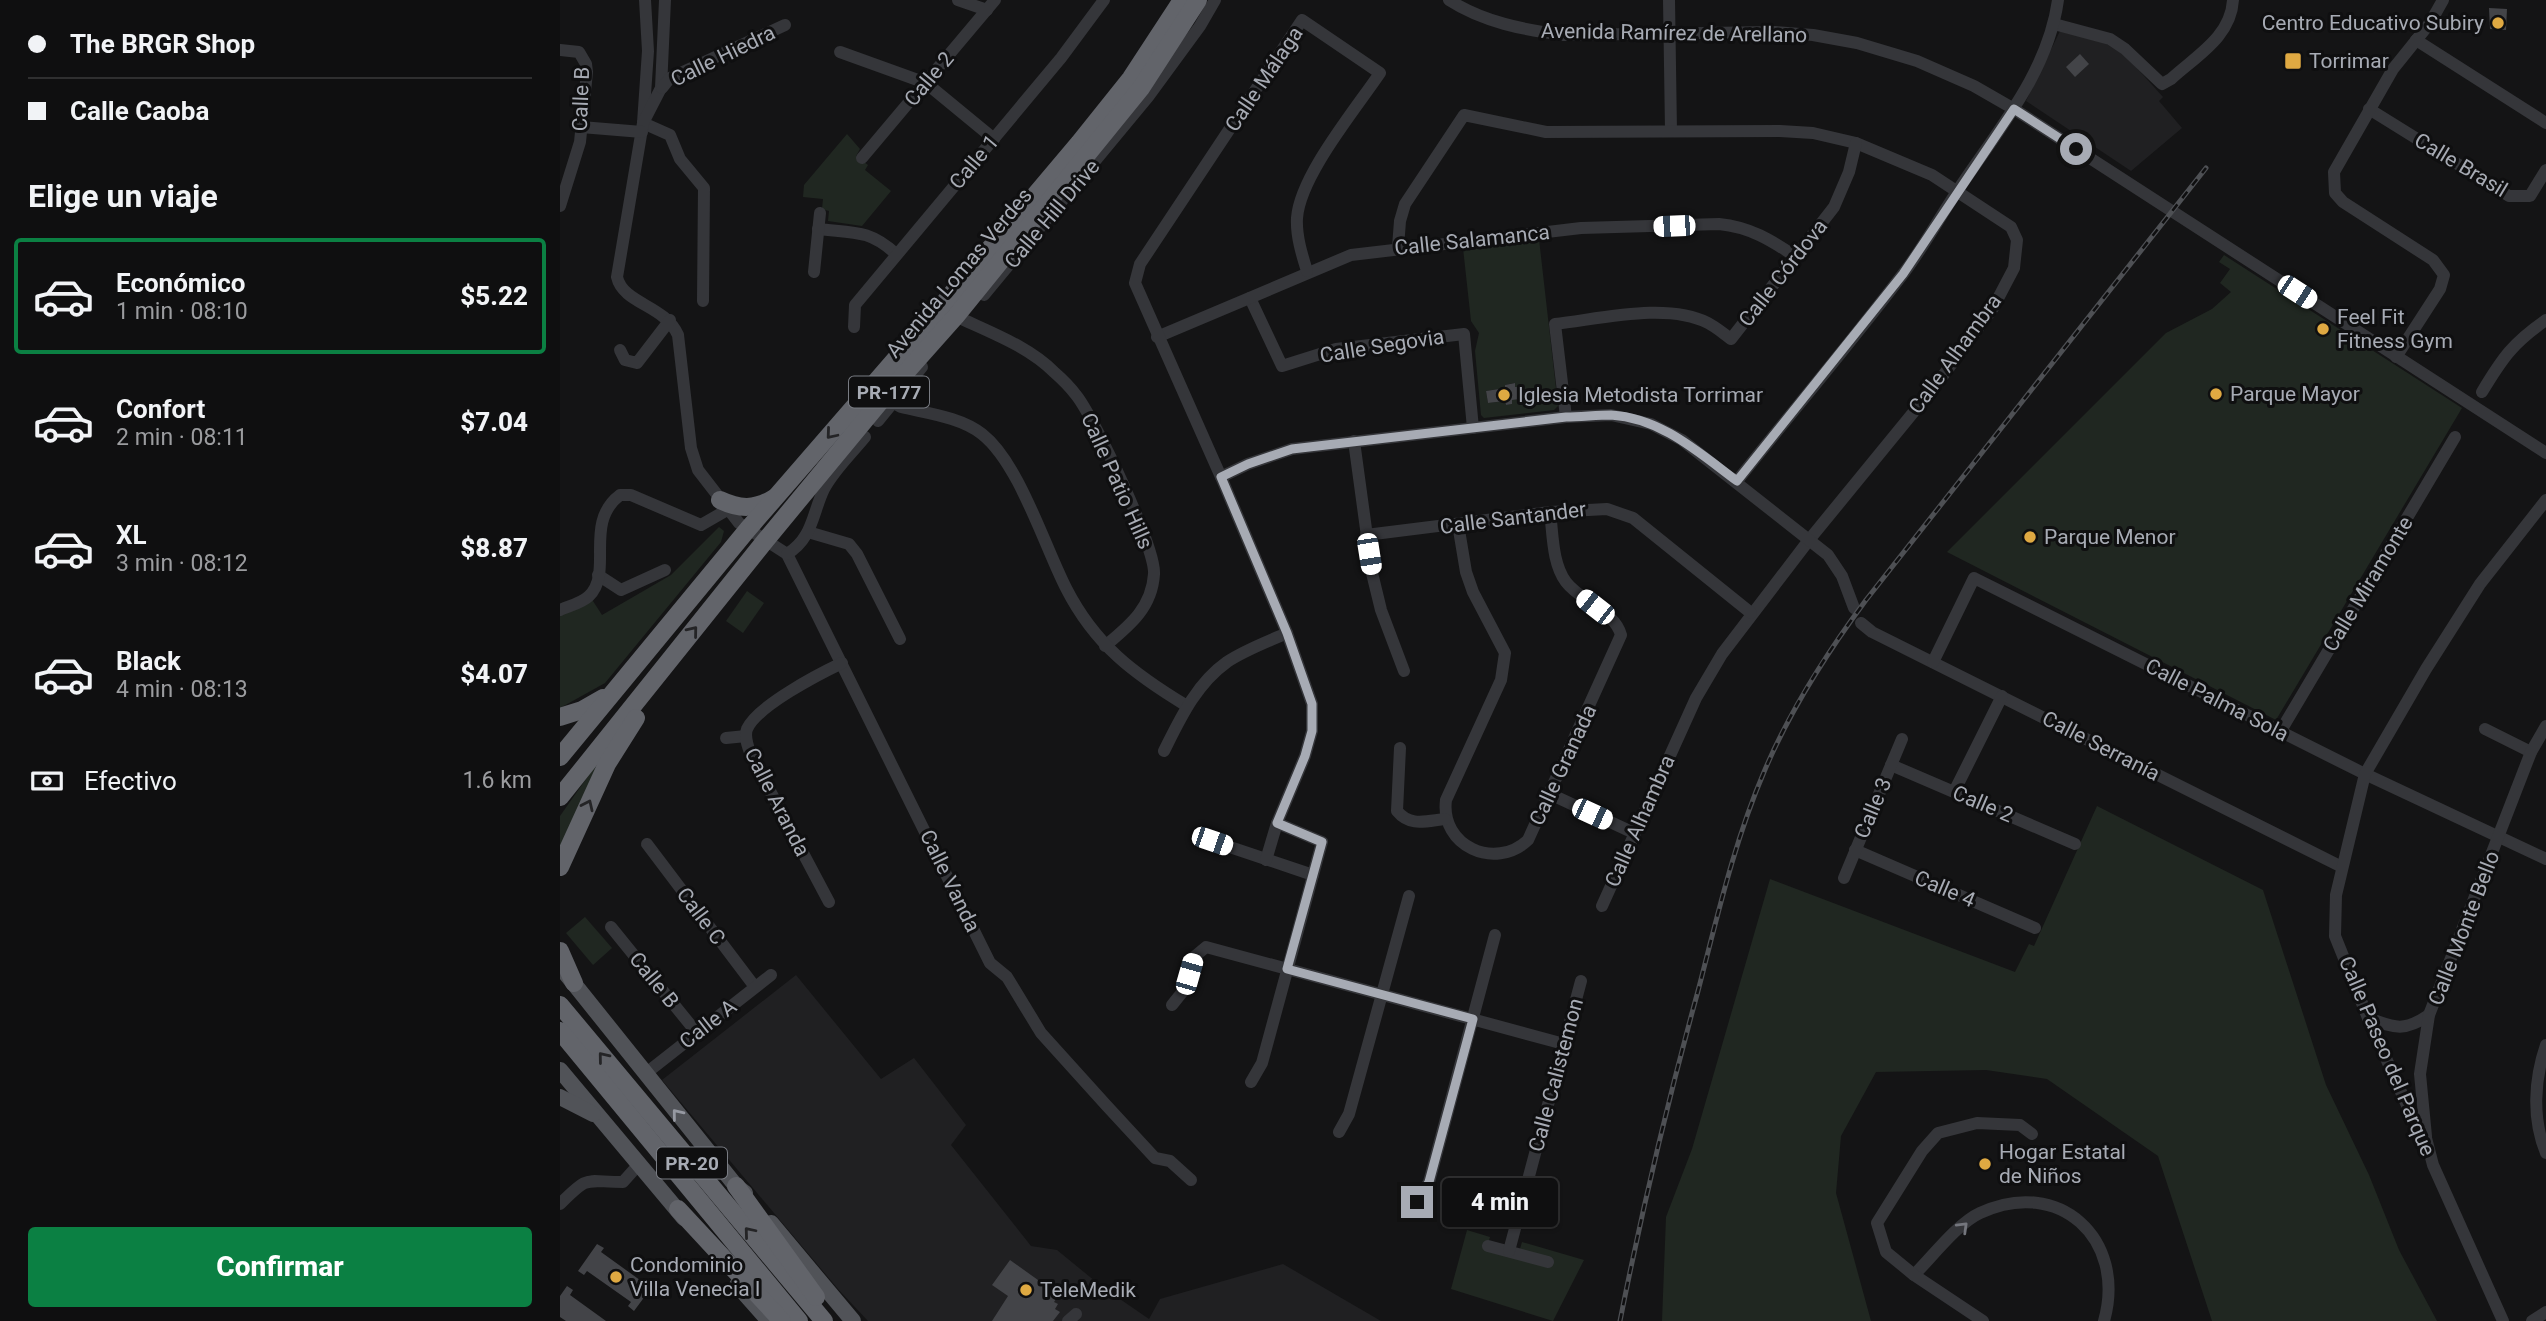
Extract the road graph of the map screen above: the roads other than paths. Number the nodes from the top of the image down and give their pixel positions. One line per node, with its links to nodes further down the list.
1 (645, 0): 26 (street)
2 (666, 0): 21 (street)
3 (958, 0): 13 (street)
4 (1104, 0): 28 (street, Calle 1)
5 (1182, 0): 61 (highway, Avenida Lomas Verdes / PR-177, one-way to 61)
6 (1198, 0): 70 (highway, Avenida Lomas Verdes / PR-177)
7 (1215, 0): 43 (street, Calle Hill Drive)
8 (1449, 0): 16 (street, Avenida Ramírez de Arellano)
9 (1669, 0): 16 (street)
10 (2058, 0): 14 (street)
11 (2233, 0): 14 (street)
12 (2444, 0): 17 (street)
13 (991, 5): 20 (street, Calle 2)
14 (2054, 24): 22 (street)
15 (785, 26): 21 (street, Calle Hiedra)
16 (1670, 34): 22 (street, Avenida Ramírez de Arellano); 27 (street)
17 (2416, 40): 23 (street); 24 (street)
18 (560, 50): 25 (street, Calle B)
19 (840, 52): 20 (street)
20 (926, 83): 28 (street); 30 (street, Calle 2)
21 (661, 88): 26 (street)
22 (2014, 109): 32 (street); 49 (street, Avenida Ramírez de Arellano)
23 (2369, 109): 31 (street, Calle Brasil); 49 (street)
24 (2546, 123)
25 (581, 127): 26 (street); 33 (street, Calle B)
26 (643, 127): 42 (street); 44 (street)
27 (1671, 131): 29 (street, Calle Alhambra); 36 (street, Calle Alhambra)
28 (994, 139): 37 (street, Calle 1)
29 (1856, 143): 32 (street, Calle Alhambra); 38 (street, Calle Córdova)
30 (862, 158)
31 (2546, 170)
32 (1957, 191): 60 (street); 69 (street, Calle Alhambra)
33 (560, 206)
34 (820, 213): 35 (street)
35 (818, 229): 37 (street); 40 (street)
36 (1398, 247): 38 (street, Calle Salamanca); 39 (street, Calle Salamanca)
37 (896, 254): 46 (street, Calle 1)
38 (1796, 257): 52 (street, Calle Córdova)
39 (1307, 271): 41 (street, Calle Salamanca); 47 (street, Calle Málaga)
40 (814, 272)
41 (1250, 298): 47 (street, Calle Salamanca); 54 (street, Calle Segovia)
42 (703, 301)
43 (962, 319): 51 (street, Calle Hill Drive); 80 (street, Calle Patio Hills)
44 (670, 320): 48 (street); 63 (street)
45 (2546, 320): 50 (street)
46 (854, 327)
47 (1157, 337): 59 (street)
48 (620, 351)
49 (2396, 357): 58 (street, Avenida Ramírez de Arellano)
50 (2482, 392)
51 (892, 402): 53 (street, Calle Hill Drive); 80 (street)
52 (1566, 417): 54 (street); 60 (street)
53 (878, 421)
54 (1473, 428): 57 (street)
55 (865, 437): 66 (street)
56 (2455, 437): 91 (street, Calle Miramonte)
57 (1354, 441): 59 (street); 68 (street)
58 (2546, 453)
59 (1221, 477): 78 (street)
60 (1737, 481): 69 (street)
61 (780, 495): 63 (highway); 67 (highway, Avenida Lomas Verdes / PR-177)
62 (2546, 500): 101 (street, Calle Paseo del Parque)
63 (723, 505): 67 (street); 73 (street)
64 (1550, 512): 65 (street, Calle Santander); 76 (street, Calle Santander); 103 (street, Calle Granada)
65 (1458, 524): 68 (street, Calle Santander); 105 (street)
66 (810, 527): 71 (street); 79 (street)
67 (748, 529): 70 (street); 85 (highway, Avenida Lomas Verdes / PR-177)
68 (1366, 534): 84 (street)
69 (1810, 540): 74 (street); 76 (street, Calle Alhambra)
70 (765, 541): 71 (street); 83 (highway, Avenida Lomas Verdes / PR-177, one-way to 70)
71 (787, 554): 82 (street, Calle Vanda)
72 (665, 570): 73 (street)
73 (598, 575): 75 (street)
74 (1854, 608)
75 (560, 610)
76 (1751, 614): 107 (street, Calle Alhambra)
77 (1861, 623): 81 (street, Calle Serranía)
78 (1287, 633): 87 (street); 106 (street)
79 (900, 639)
80 (1105, 646): 87 (street)
81 (1933, 662): 86 (street, Calle Serranía); 91 (street, Calle Palma Sola)
82 (842, 663): 92 (street, Calle Aranda); 152 (street, Calle Vanda)
83 (664, 667): 100 (highway, Avenida Lomas Verdes / PR-177); 115 (highway, one-way to 83)
84 (1404, 671)
85 (619, 685): 88 (highway); 98 (highway, Avenida Lomas Verdes / PR-177)
86 (2002, 696): 102 (street); 116 (street, Calle Serranía)
87 (1186, 706): 96 (street)
88 (560, 717)
89 (2546, 726): 97 (street, Calle Monte Bello)
90 (2485, 729): 97 (street)
91 (2280, 732): 101 (street, Calle Palma Sola)
92 (747, 736): 93 (street); 120 (street, Calle Aranda)
93 (726, 737)
94 (1902, 739): 99 (street, Calle 3)
95 (1400, 748): 105 (street)
96 (1164, 751)
97 (2531, 752): 108 (street, Calle Monte Bello)
98 (560, 757)
99 (1891, 765): 102 (street, Calle 2); 112 (street, Calle 3)
100 (567, 774): 104 (highway, Avenida Lomas Verdes / PR-177)
101 (2365, 774): 108 (street, Calle Palma Sola); 116 (street, Calle Paseo del Parque)
102 (1954, 792): 111 (street, Calle 2)
103 (1550, 794): 105 (street, Calle Granada); 107 (street)
104 (560, 797)
105 (1445, 819)
106 (1277, 823): 114 (street); 117 (street)
107 (1634, 833): 121 (street, Calle Alhambra)
108 (2499, 838): 113 (street, Calle Palma Sola); 135 (street, Calle Monte Bello)
109 (1212, 841): 114 (street)
110 (647, 844): 131 (street, Calle C)
111 (2075, 844)
112 (1855, 850): 118 (street, Calle 3); 123 (street, Calle 4)
113 (2546, 859)
114 (1266, 860): 117 (street)
115 (560, 867)
116 (2342, 867): 136 (street, Calle Paseo del Parque)
117 (1312, 875): 127 (street)
118 (1844, 877)
119 (1409, 896): 132 (street)
120 (829, 902)
121 (1602, 906)
122 (611, 927): 139 (street, Calle B)
123 (2035, 928)
124 (1495, 935): 137 (street)
125 (560, 951): 130 (highway)
126 (560, 968): 130 (main road)
127 (1287, 969): 132 (street); 134 (street); 144 (street)
128 (771, 975): 131 (street, Calle A)
129 (1581, 981): 140 (street, Calle Calistemon)
130 (574, 983): 143 (main road)
131 (755, 987): 139 (street, Calle A)
132 (1381, 994): 137 (street); 147 (street)
133 (560, 1005): 165 (highway, PR-20, one-way to 133)
134 (1172, 1005)
135 (2429, 1015): 136 (street); 149 (street, Calle Monte Bello)
136 (2368, 1018): 149 (street, Calle Paseo del Parque)
137 (1473, 1019): 140 (street); 154 (street)
138 (560, 1031): 164 (highway, PR-20)
139 (697, 1033): 143 (street, Calle A)
140 (1564, 1044): 158 (street, Calle Calistemon)
141 (2546, 1045): 150 (street)
142 (560, 1070): 146 (main road)
143 (646, 1074): 153 (main road, one-way to 143)
144 (1251, 1082)
145 (560, 1097): 146 (main road)
146 (604, 1121): 151 (main road)
147 (1339, 1132)
148 (2032, 1134): 160 (street)
149 (2426, 1138): 170 (street, Calle Paseo del Parque)
150 (2546, 1153)
151 (640, 1163): 155 (street); 156 (main road)
152 (1191, 1180)
153 (736, 1186): 166 (highway); 167 (main road)
154 (1417, 1202)
155 (560, 1204)
156 (678, 1209): 162 (main road); 163 (highway)
157 (1488, 1245): 158 (street)
158 (1508, 1251): 159 (street)
159 (1548, 1262)
160 (1914, 1275): 168 (street); 169 (street, one-way to 169)
161 (2546, 1312): 171 (street)
162 (763, 1319)
163 (782, 1321)
164 (799, 1321)
165 (824, 1321)
166 (830, 1321)
167 (853, 1321)
168 (1983, 1321)
169 (2104, 1321)
170 (2503, 1321)
171 (2532, 1321)

